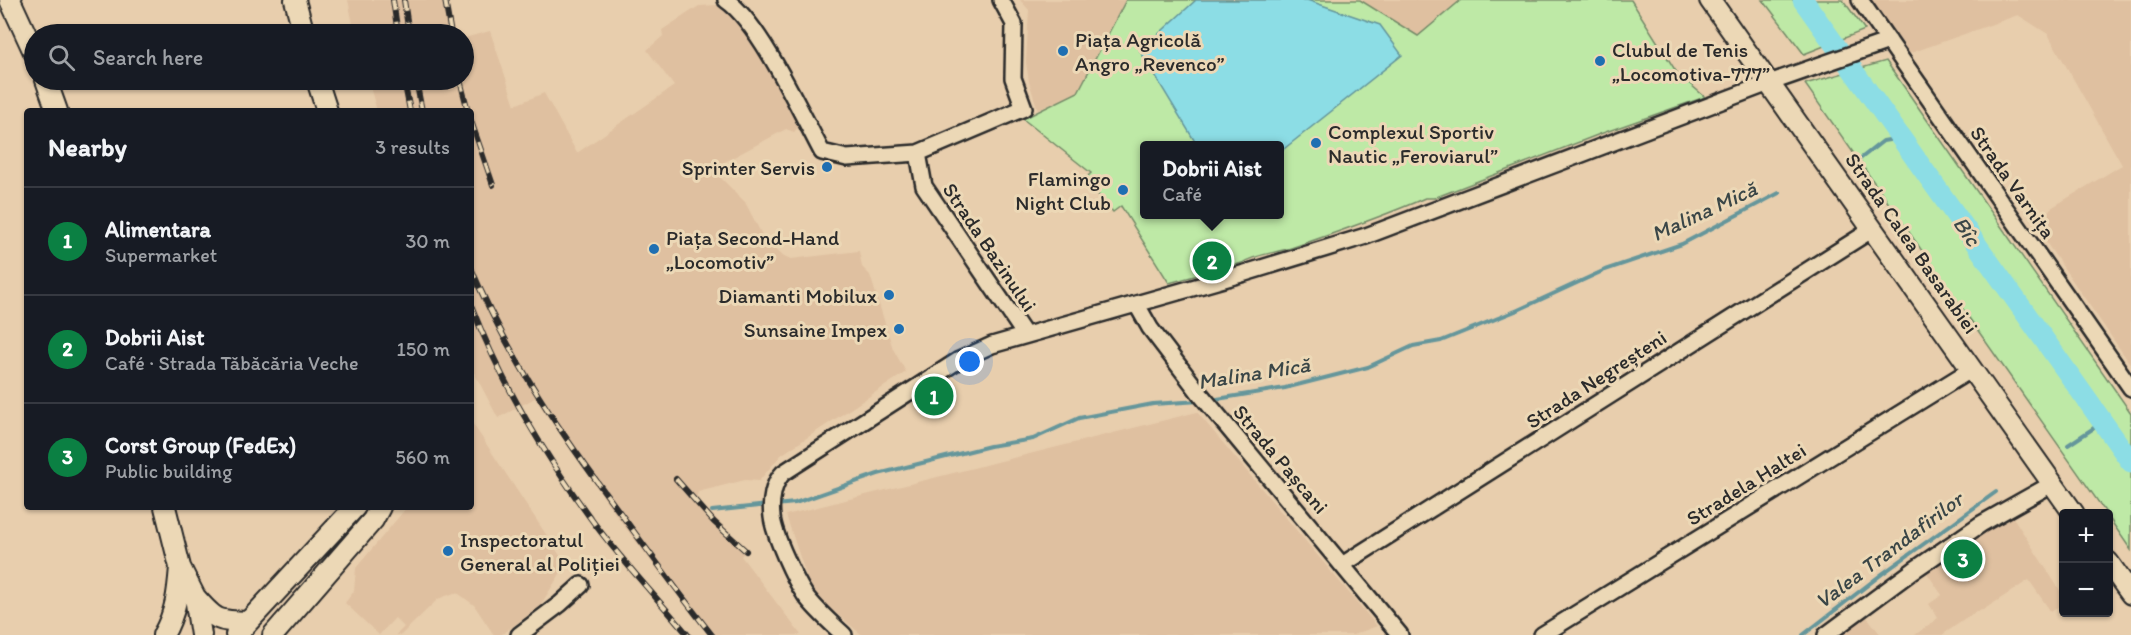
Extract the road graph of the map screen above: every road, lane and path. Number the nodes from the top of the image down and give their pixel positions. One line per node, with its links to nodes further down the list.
1 (10, 0): 8 (main road)
2 (295, 0): 7 (main road)
3 (726, 0): 15 (street)
4 (1001, 0): 15 (street)
5 (1710, 0): 10 (main road, Strada Calea Basarabiei)
6 (1860, 0): 9 (street, Strada Varnița)
7 (301, 24)
8 (24, 30)
9 (1884, 43): 10 (street); 20 (street, Strada Varnița)
10 (1770, 83): 16 (main road, Strada Calea Basarabiei); 17 (street)
11 (50, 90): 13 (main road)
12 (320, 90): 14 (main road)
13 (56, 108)
14 (326, 108)
15 (918, 153): 18 (street, Strada Bazinului)
16 (1873, 229): 19 (main road, Strada Calea Basarabiei); 27 (street, Strada Negreșteni)
17 (1137, 305): 18 (street); 27 (street, Strada Pașcani)
18 (1025, 334): 37 (street)
19 (1972, 369): 21 (main road, Strada Calea Basarabiei); 39 (street, Stradela Haltei)
20 (2131, 388)
21 (2052, 484): 22 (main road, Strada Calea Basarabiei); 40 (street)
22 (2071, 509)
23 (166, 510): 28 (main road)
24 (352, 510): 32 (main road)
25 (378, 510): 35 (main road)
26 (2110, 563): 30 (main road)
27 (1342, 565): 38 (street, Strada Pașcani)
28 (180, 567): 31 (main road); 33 (main road)
29 (581, 585): 36 (street)
30 (2131, 594)
31 (195, 597): 32 (main road); 34 (main road)
32 (242, 629)
33 (163, 635)
34 (201, 635)
35 (273, 635)
36 (519, 635)
37 (844, 635)
38 (1400, 635)
39 (1542, 635)
40 (1826, 635)

